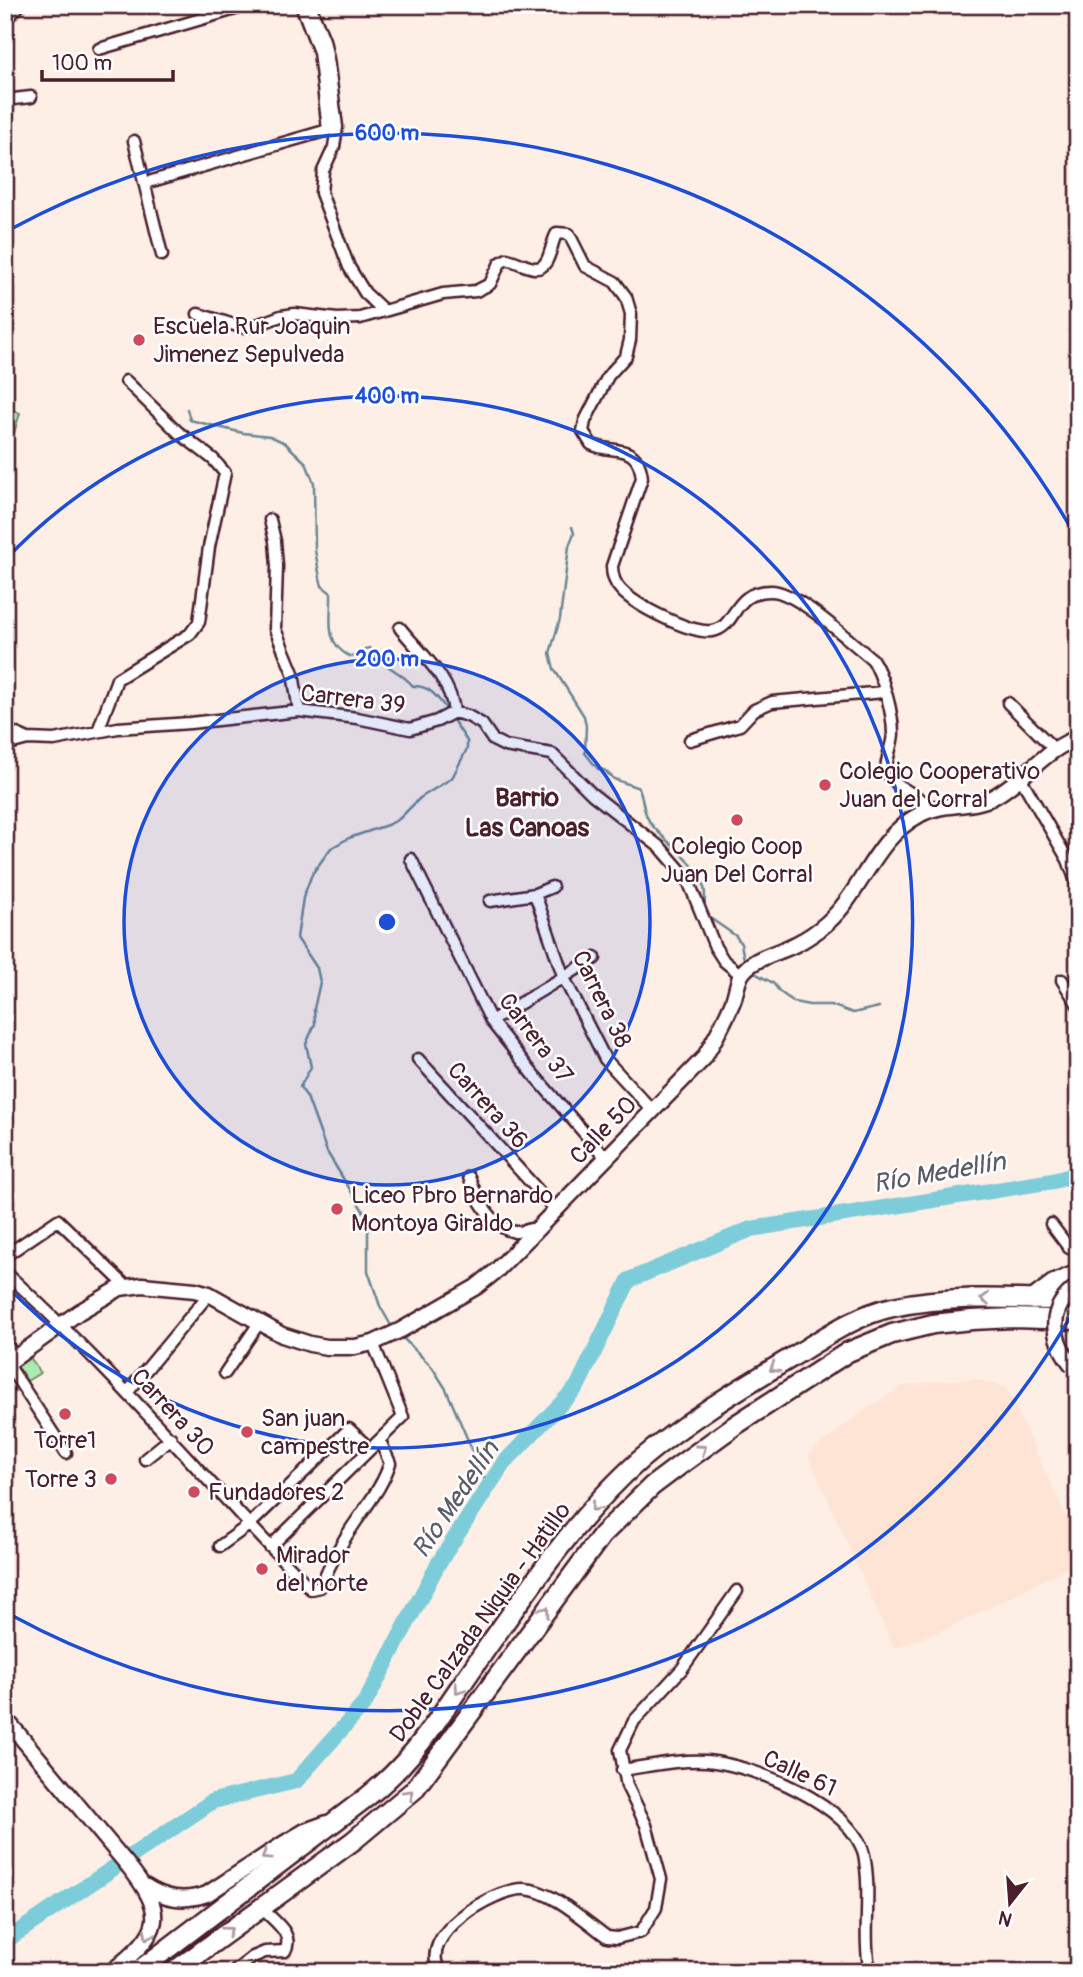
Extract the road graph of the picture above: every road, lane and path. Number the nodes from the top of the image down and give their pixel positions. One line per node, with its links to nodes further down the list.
1 (20, 5): 5 (street)
2 (249, 5): 6 (street)
3 (300, 5): 9 (street)
4 (310, 5): 9 (street)
5 (5, 20)
6 (99, 49)
7 (31, 96): 8 (street)
8 (5, 100)
9 (333, 129): 11 (street); 13 (street)
10 (134, 141): 11 (street)
11 (145, 183): 12 (street)
12 (162, 255)
13 (384, 311): 14 (street); 18 (street)
14 (198, 314)
15 (126, 381): 23 (street)
16 (271, 520): 20 (street)
17 (400, 628): 21 (street)
18 (884, 692): 26 (street); 30 (street)
19 (1008, 703): 28 (street)
20 (299, 711): 21 (street, Carrera 39); 23 (street, Carrera 39)
21 (454, 712): 37 (street)
22 (5, 729): 25 (street)
23 (98, 732): 25 (street, Carrera 39)
24 (1078, 738): 28 (street)
25 (28, 739): 27 (street, Carrera 39)
26 (690, 740)
27 (5, 745)
28 (1054, 749): 29 (street)
29 (1020, 777): 30 (street); 33 (street)
30 (934, 808): 37 (street)
31 (411, 859): 41 (street, Carrera 37)
32 (552, 887): 34 (street)
33 (1078, 887)
34 (535, 894): 35 (street); 38 (street, Carrera 38)
35 (490, 901)
36 (595, 958): 38 (street)
37 (741, 975): 43 (street, Calle 50)
38 (564, 978): 41 (street); 43 (street, Carrera 38)
39 (1062, 980): 40 (street)
40 (1078, 1005)
41 (491, 1021): 44 (street, Carrera 37)
42 (418, 1059): 46 (street, Carrera 36)
43 (653, 1111): 44 (street, Calle 50)
44 (606, 1158): 46 (street, Calle 50)
45 (469, 1177): 48 (street)
46 (556, 1210): 48 (street, Calle 50)
47 (1051, 1224): 49 (street)
48 (537, 1229): 62 (street, Calle 50)
49 (1078, 1251)
50 (5, 1256): 54 (street)
51 (5, 1272): 60 (street, Carrera 30)
52 (1078, 1274): 56 (highway)
53 (1078, 1286): 64 (street, bridge)
54 (127, 1287): 55 (street, Calle 50); 60 (street, Calle 50)
55 (209, 1294): 59 (street, Calle 50); 66 (street)
56 (1033, 1300): 57 (highway, Doble Calzada Niquia - Hatillo); 80 (highway, Doble Calzada Niquia - Hatillo, one-way to 80)
57 (1078, 1301)
58 (1078, 1320): 82 (highway, Doble Calzada Niquia - Hatillo, one-way to 58)
59 (259, 1322): 62 (street, Calle 50); 65 (street)
60 (62, 1325): 63 (street, Calle 50); 66 (street, Carrera 30)
61 (5, 1343): 63 (street)
62 (373, 1343): 68 (street)
63 (9, 1361): 70 (street)
64 (1075, 1367)
65 (225, 1373)
66 (127, 1393): 67 (street, Carrera 30)
67 (171, 1438): 71 (street); 72 (street, Carrera 30)
68 (380, 1441): 69 (street); 74 (street, Carrera 30)
69 (370, 1450): 72 (street); 74 (street)
70 (66, 1453)
71 (145, 1460)
72 (249, 1525): 73 (street); 74 (street, Carrera 30)
73 (220, 1546)
74 (271, 1547)
75 (737, 1591): 78 (street)
76 (5, 1718): 81 (street)
77 (1078, 1763): 79 (street)
78 (622, 1770): 87 (street); 88 (street, Calle 61)
79 (1078, 1797)
80 (337, 1820): 81 (street, one-way to 81); 84 (highway, Doble Calzada Niquia - Hatillo)
81 (145, 1886): 83 (street, one-way to 83)
82 (261, 1907): 85 (highway, Doble Calzada Niquia - Hatillo, one-way to 82); 86 (street)
83 (111, 1972)
84 (137, 1972)
85 (173, 1972)
86 (234, 1972)
87 (442, 1972)
88 (870, 1972)

